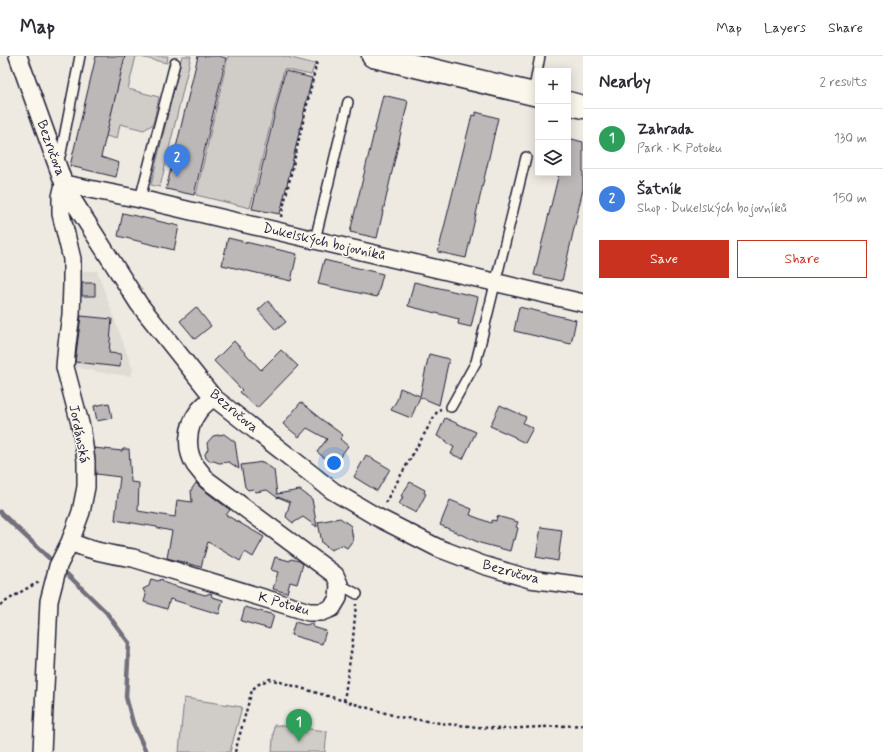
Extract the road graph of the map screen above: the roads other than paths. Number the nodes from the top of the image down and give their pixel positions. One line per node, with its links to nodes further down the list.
1 (18, 56): 12 (street, Bezručova)
2 (80, 56): 12 (lane)
3 (373, 56): 7 (street)
4 (540, 56): 6 (lane)
5 (175, 63): 14 (lane)
6 (538, 68)
7 (535, 95)
8 (348, 102): 15 (lane)
9 (571, 104): 10 (street)
10 (583, 107)
11 (526, 157): 16 (lane)
12 (57, 164): 13 (street, Bezručova)
13 (64, 184): 14 (street, Dukelských bojovníků); 18 (street, Bezručova); 20 (street, Jordánská)
14 (140, 199): 15 (street, Dukelských bojovníků)
15 (315, 240): 16 (street, Dukelských bojovníků)
16 (495, 282): 17 (street, Dukelských bojovníků); 19 (lane)
17 (583, 303)
18 (213, 397): 21 (street); 22 (street, Bezručova)
19 (451, 407)
20 (70, 542): 21 (street, K Potoku); 24 (street, Jordánská)
21 (339, 584): 23 (lane)
22 (583, 586)
23 (356, 594)
24 (45, 744)

